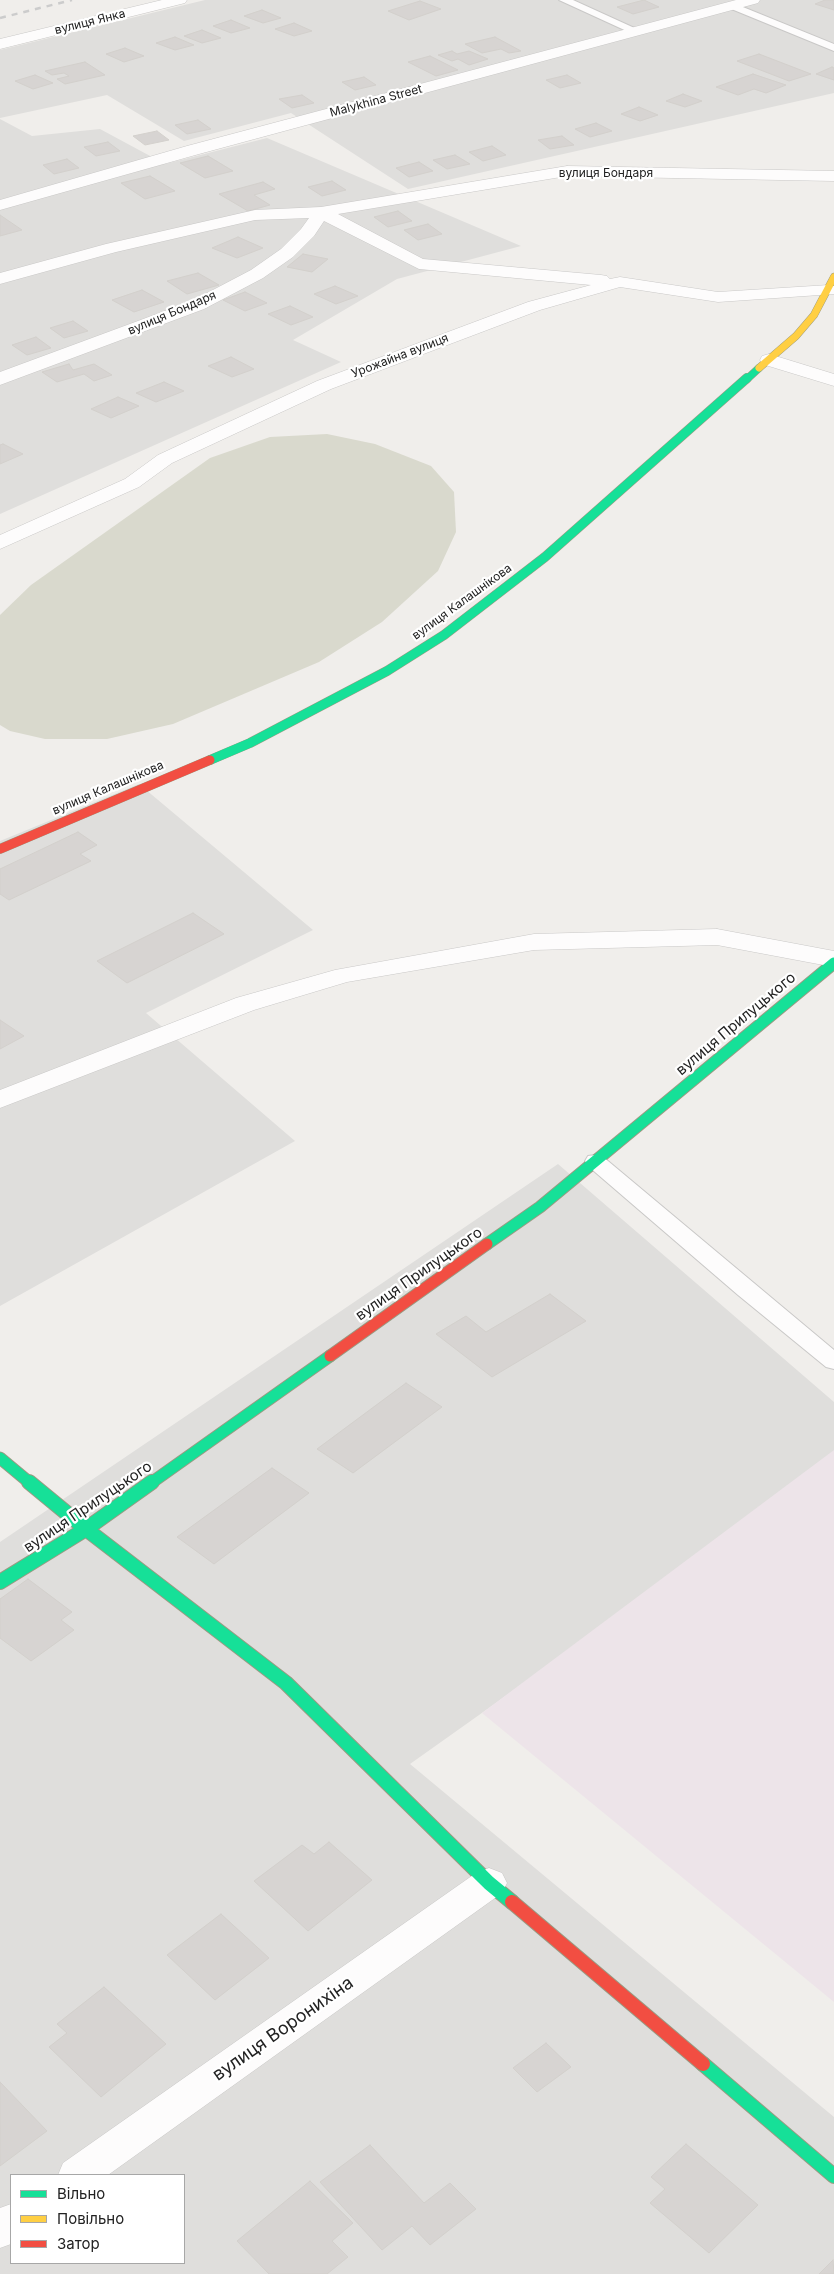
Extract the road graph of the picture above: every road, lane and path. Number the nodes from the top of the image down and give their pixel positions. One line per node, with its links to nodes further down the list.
1 (180, 0): 6 (street, вулиця Янка)
2 (564, 0): 5 (lane)
3 (754, 0): 4 (street, Malykhina Street)
4 (733, 6): 5 (street, Malykhina Street); 7 (lane)
5 (636, 30): 9 (street, Malykhina Street)
6 (0, 44)
7 (834, 48)
8 (834, 176): 10 (street, вулиця Бондаря)
9 (0, 205)
10 (321, 212): 11 (street, вулиця Бондаря); 12 (street); 15 (street, вулиця Бондаря)
11 (0, 279)
12 (620, 282): 13 (street, Урожайна вулиця); 17 (street, Урожайна вулиця)
13 (831, 283): 14 (street, вулиця Калашнікова)
14 (769, 360): 16 (street); 18 (street, вулиця Калашнікова)
15 (0, 379)
16 (834, 380)
17 (0, 543)
18 (0, 849)
19 (834, 961): 20 (street); 21 (street, вулиця Прилуцького)
20 (0, 1100)
21 (595, 1161): 22 (lane); 24 (street, вулиця Прилуцького)
22 (834, 1362)
23 (0, 1458): 24 (street)
24 (86, 1529): 25 (street, вулиця Прилуцького); 26 (street)
25 (0, 1582)
26 (489, 1883): 27 (street, вулиця Воронихіна); 28 (street)
27 (78, 2174)
28 (834, 2176)

